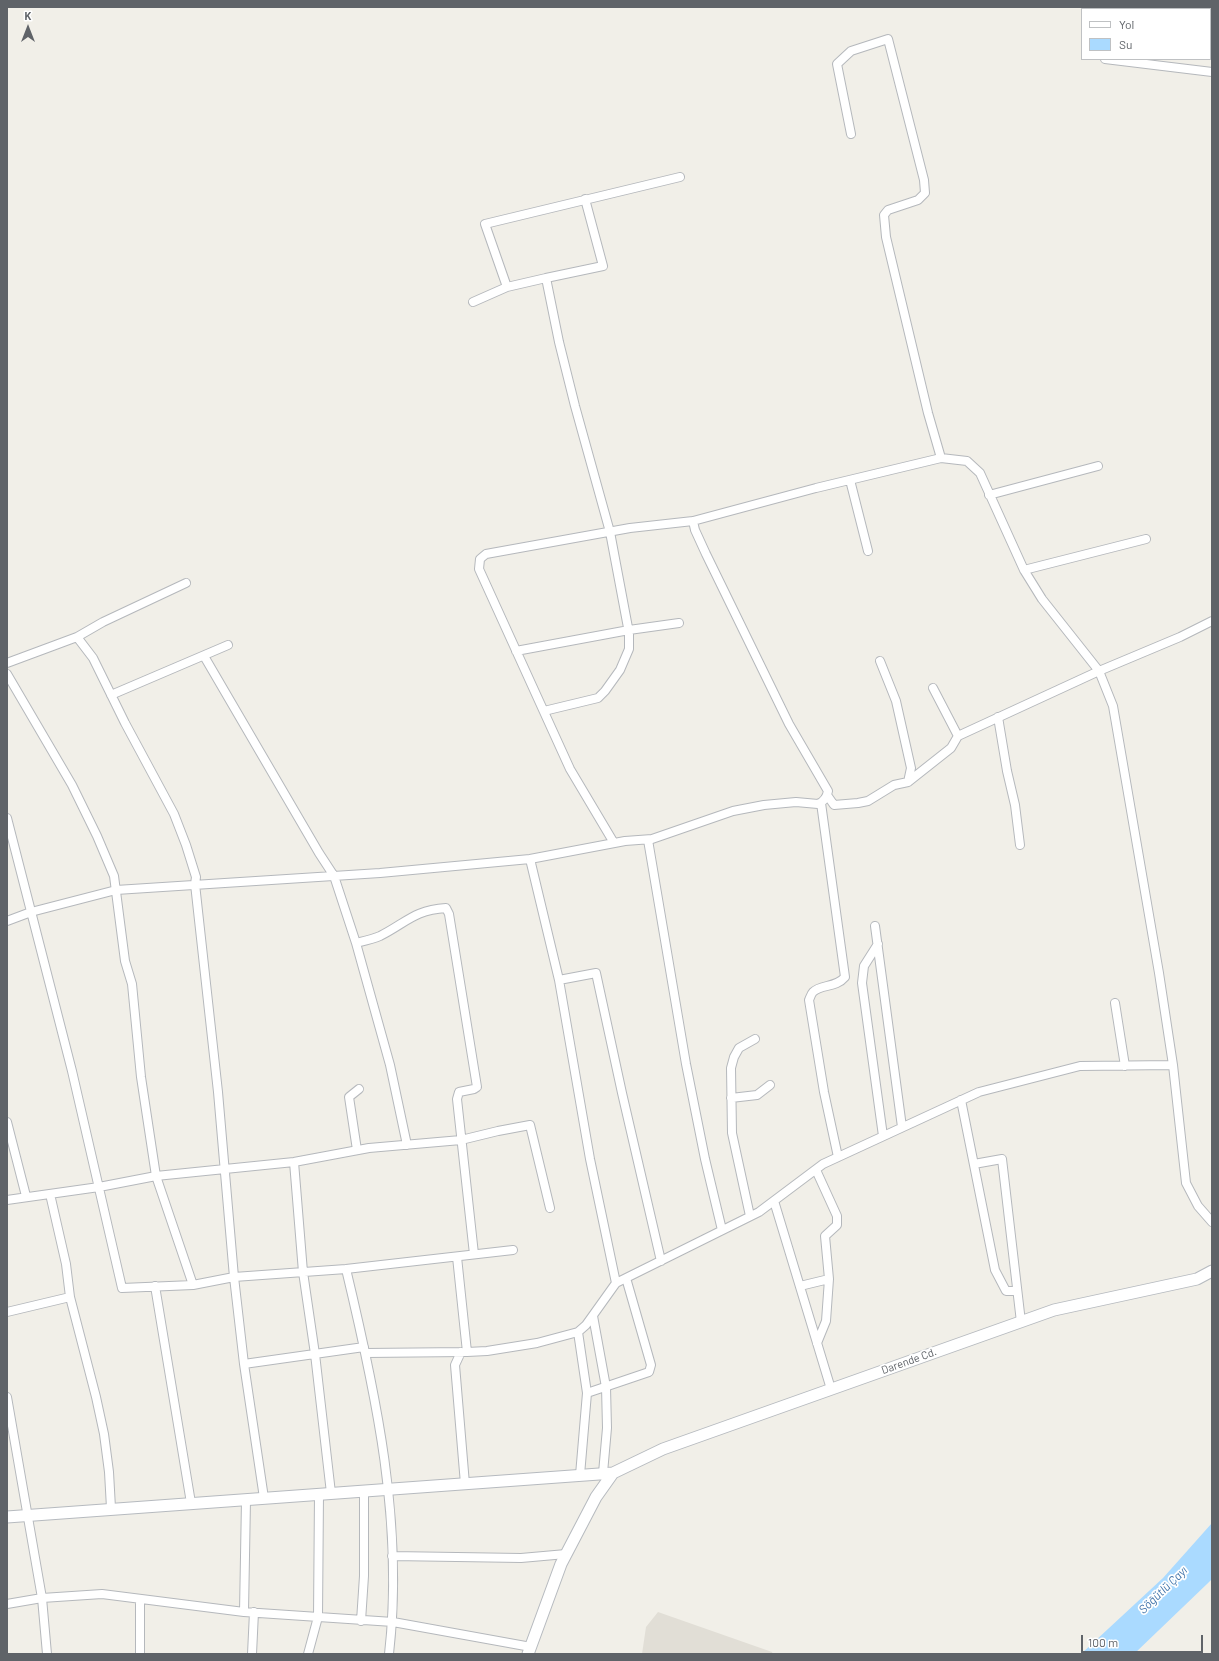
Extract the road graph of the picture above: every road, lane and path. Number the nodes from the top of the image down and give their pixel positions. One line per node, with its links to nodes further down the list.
1 (1113, 60): 2 (street)
2 (1212, 72)
3 (851, 134): 9 (street)
4 (680, 176): 5 (street)
5 (585, 199): 6 (street); 7 (street)
6 (546, 278): 7 (street); 14 (street)
7 (507, 287): 8 (street)
8 (473, 302)
9 (941, 458): 11 (street); 12 (street)
10 (1098, 466): 12 (street)
11 (850, 480): 13 (street); 16 (street)
12 (989, 495): 17 (street)
13 (693, 521): 14 (street); 36 (street)
14 (610, 532): 21 (street); 24 (street)
15 (1146, 539): 17 (street)
16 (868, 551)
17 (1024, 570): 28 (street)
18 (186, 583): 22 (street)
19 (1212, 622): 28 (street)
20 (679, 624): 21 (street)
21 (629, 630): 24 (street); 32 (street)
22 (78, 637): 27 (street); 31 (street)
23 (228, 645): 25 (street)
24 (516, 651): 32 (street)
25 (204, 656): 31 (street); 43 (street)
26 (880, 660): 35 (street)
27 (7, 663)
28 (1099, 671): 33 (street); 54 (street)
29 (7, 674): 45 (street)
30 (934, 688): 34 (street)
31 (112, 695): 44 (street)
32 (544, 711): 40 (street)
33 (998, 717): 34 (street); 41 (street)
34 (958, 736): 35 (street)
35 (908, 782): 36 (street)
36 (827, 796): 37 (street)
37 (821, 803): 39 (street); 66 (street)
38 (7, 818): 46 (street)
39 (648, 840): 40 (street); 80 (street)
40 (614, 843): 42 (street)
41 (1020, 845)
42 (530, 859): 43 (street); 51 (street)
43 (334, 876): 44 (street); 49 (street)
44 (195, 884): 45 (street); 69 (street)
45 (116, 890): 46 (street); 71 (street)
46 (31, 912): 47 (street); 72 (street)
47 (7, 921)
48 (875, 926): 50 (street)
49 (356, 943): 63 (street); 64 (street)
50 (878, 944): 61 (street); 62 (street)
51 (559, 980): 84 (street); 91 (street)
52 (1115, 1003): 55 (street)
53 (755, 1039): 58 (street)
54 (1173, 1065): 55 (street); 79 (street)
55 (1125, 1066): 59 (street)
56 (770, 1085): 58 (street)
57 (359, 1089): 65 (street)
58 (732, 1098): 78 (street)
59 (961, 1100): 61 (street); 68 (street)
60 (7, 1122): 74 (street)
61 (902, 1127): 62 (street)
62 (883, 1136): 66 (street)
63 (461, 1140): 64 (street); 77 (street); 82 (street)
64 (407, 1145): 65 (street)
65 (357, 1150): 67 (street)
66 (838, 1157): 70 (street)
67 (294, 1162): 69 (street); 86 (street)
68 (974, 1164): 95 (street); 95 (street)
69 (225, 1168): 71 (street); 88 (street)
70 (816, 1170): 76 (street); 90 (street)
71 (156, 1176): 72 (street); 92 (street)
72 (99, 1187): 73 (street); 93 (street)
73 (50, 1194): 74 (street); 96 (street)
74 (26, 1196): 75 (street)
75 (7, 1200)
76 (774, 1200): 78 (street); 94 (street)
77 (550, 1208)
78 (750, 1216): 80 (street)
79 (1212, 1222)
80 (722, 1230): 84 (street)
81 (514, 1250): 82 (street)
82 (474, 1254): 83 (street)
83 (457, 1257): 85 (street); 103 (street)
84 (661, 1261): 89 (street)
85 (346, 1269): 86 (street); 102 (street)
86 (303, 1272): 88 (street); 104 (street)
87 (1212, 1272): 99 (street, Darende Cd.)
88 (234, 1277): 92 (street); 105 (street)
89 (626, 1278): 91 (street); 106 (street)
90 (829, 1280): 94 (street); 101 (street)
91 (616, 1283): 98 (street)
92 (193, 1285): 93 (street)
93 (155, 1286): 118 (street)
94 (800, 1286): 101 (street)
95 (1017, 1291): 99 (street)
96 (70, 1297): 97 (street); 119 (street)
97 (7, 1312)
98 (593, 1316): 100 (street); 106 (street)
99 (1021, 1322): 107 (street, Darende Cd.)
100 (578, 1332): 103 (street); 108 (street)
101 (817, 1343): 107 (street)
102 (365, 1350): 103 (street); 104 (street); 113 (street)
103 (464, 1352): 112 (street)
104 (315, 1354): 105 (street); 115 (street)
105 (244, 1364): 116 (street)
106 (606, 1387): 108 (street); 110 (street)
107 (831, 1389): 110 (street, Darende Cd.)
108 (586, 1393): 111 (street)
109 (7, 1397): 120 (street)
110 (608, 1473): 111 (street); 122 (street)
111 (580, 1475): 112 (street)
112 (465, 1484): 113 (street)
113 (389, 1489): 114 (street); 123 (street)
114 (364, 1491): 115 (street); 130 (street)
115 (325, 1494): 116 (street); 129 (street)
116 (264, 1498): 117 (street)
117 (246, 1500): 118 (street); 127 (street)
118 (191, 1504): 119 (street)
119 (111, 1508): 120 (street)
120 (28, 1515): 121 (street); 124 (street)
121 (7, 1517)
122 (566, 1554): 123 (street); 132 (street)
123 (392, 1556): 131 (street)
124 (42, 1598): 125 (street); 126 (street); 133 (street)
125 (140, 1599): 127 (street); 134 (street)
126 (7, 1604)
127 (244, 1612): 128 (street)
128 (254, 1612): 129 (street); 135 (street)
129 (318, 1616): 130 (street); 136 (street)
130 (361, 1621): 131 (street)
131 (393, 1622): 132 (street); 137 (street)
132 (530, 1650)
133 (47, 1654)
134 (140, 1654)
135 (252, 1654)
136 (308, 1654)
137 (389, 1654)

